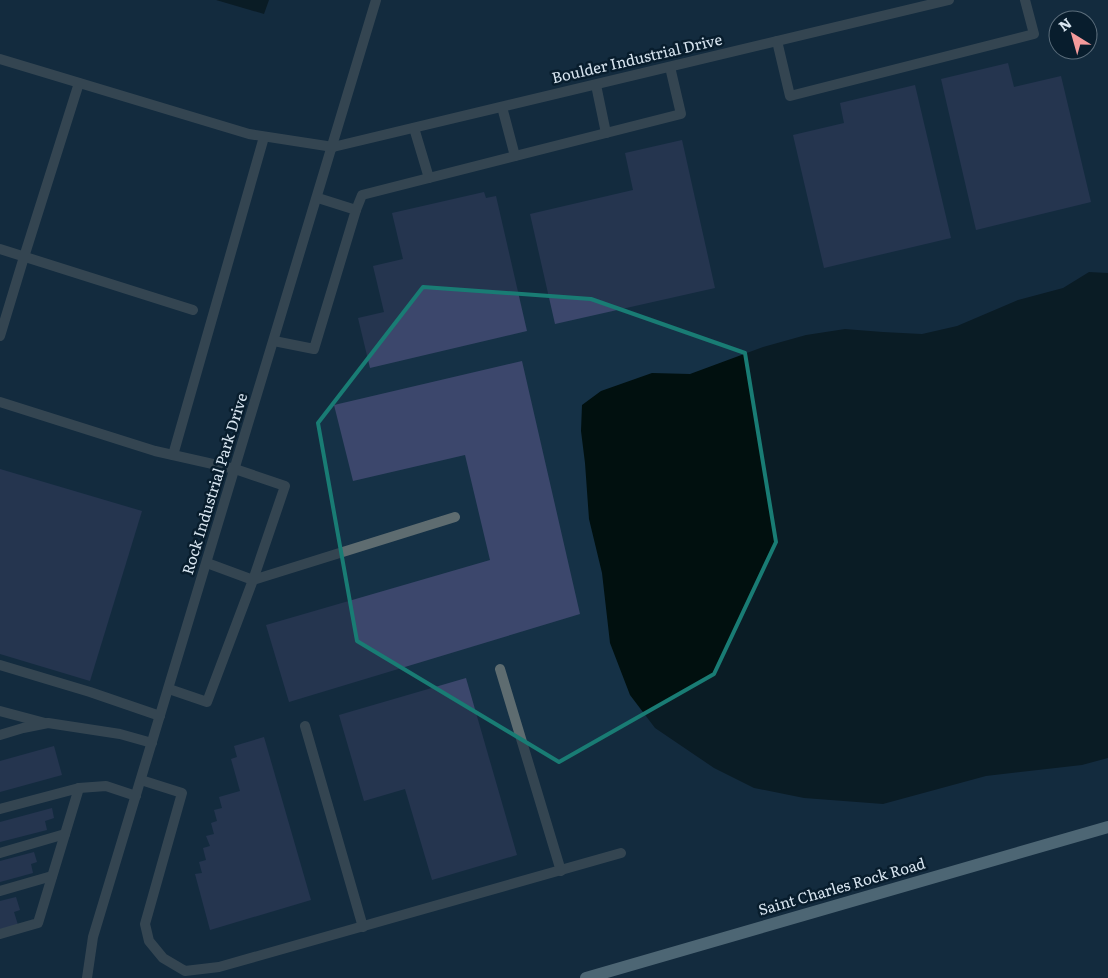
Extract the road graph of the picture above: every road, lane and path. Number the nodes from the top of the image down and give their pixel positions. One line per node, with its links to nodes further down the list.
1 (376, 0): 13 (street, Rock Industrial Park Drive)
2 (949, 0): 4 (street, Boulder Industrial Drive)
3 (1025, 0): 4 (street)
4 (777, 41): 6 (street, Boulder Industrial Drive)
5 (0, 59): 7 (street)
6 (670, 67): 8 (street, Boulder Industrial Drive); 11 (street)
7 (79, 83): 12 (street); 19 (street)
8 (596, 84): 9 (street, Boulder Industrial Drive); 11 (street)
9 (502, 107): 10 (street, Boulder Industrial Drive); 14 (street)
10 (414, 128): 13 (street, Boulder Industrial Drive); 15 (street)
11 (606, 133): 14 (street)
12 (264, 136): 13 (street); 24 (street)
13 (333, 147): 16 (street, Rock Industrial Park Drive)
14 (514, 156): 15 (street)
15 (429, 178): 17 (street)
16 (318, 198): 17 (street); 22 (street, Rock Industrial Park Drive)
17 (356, 210): 22 (street)
18 (0, 249): 19 (street)
19 (24, 257): 20 (street); 21 (street)
20 (193, 310)
21 (0, 336)
22 (274, 340): 25 (street, Rock Industrial Park Drive)
23 (0, 402): 24 (street)
24 (173, 455): 25 (street)
25 (235, 469): 27 (street, Rock Industrial Park Drive); 28 (street)
26 (455, 517): 28 (street)
27 (207, 563): 28 (street); 31 (street, Rock Industrial Park Drive)
28 (253, 580): 31 (street)
29 (0, 665): 33 (street)
30 (500, 669): 46 (street)
31 (169, 689): 33 (street, Rock Industrial Park Drive)
32 (0, 711): 34 (street)
33 (160, 716): 37 (street, Rock Industrial Park Drive)
34 (48, 723): 36 (street); 37 (street)
35 (305, 726): 49 (street)
36 (0, 735)
37 (152, 743): 38 (street, Rock Industrial Park Drive)
38 (141, 780): 40 (street, Rock Industrial Park Drive); 49 (street)
39 (79, 788): 40 (street); 41 (street); 43 (street)
40 (136, 796): 51 (street, Rock Industrial Park Drive)
41 (0, 809)
42 (1108, 827): 52 (main road, Saint Charles Rock Road)
43 (65, 834): 44 (street); 47 (street)
44 (0, 853)
45 (621, 854): 46 (street)
46 (560, 871): 49 (street)
47 (52, 876): 48 (street); 50 (street)
48 (0, 891)
49 (363, 927)
50 (0, 934)
51 (87, 978)
52 (586, 978)

